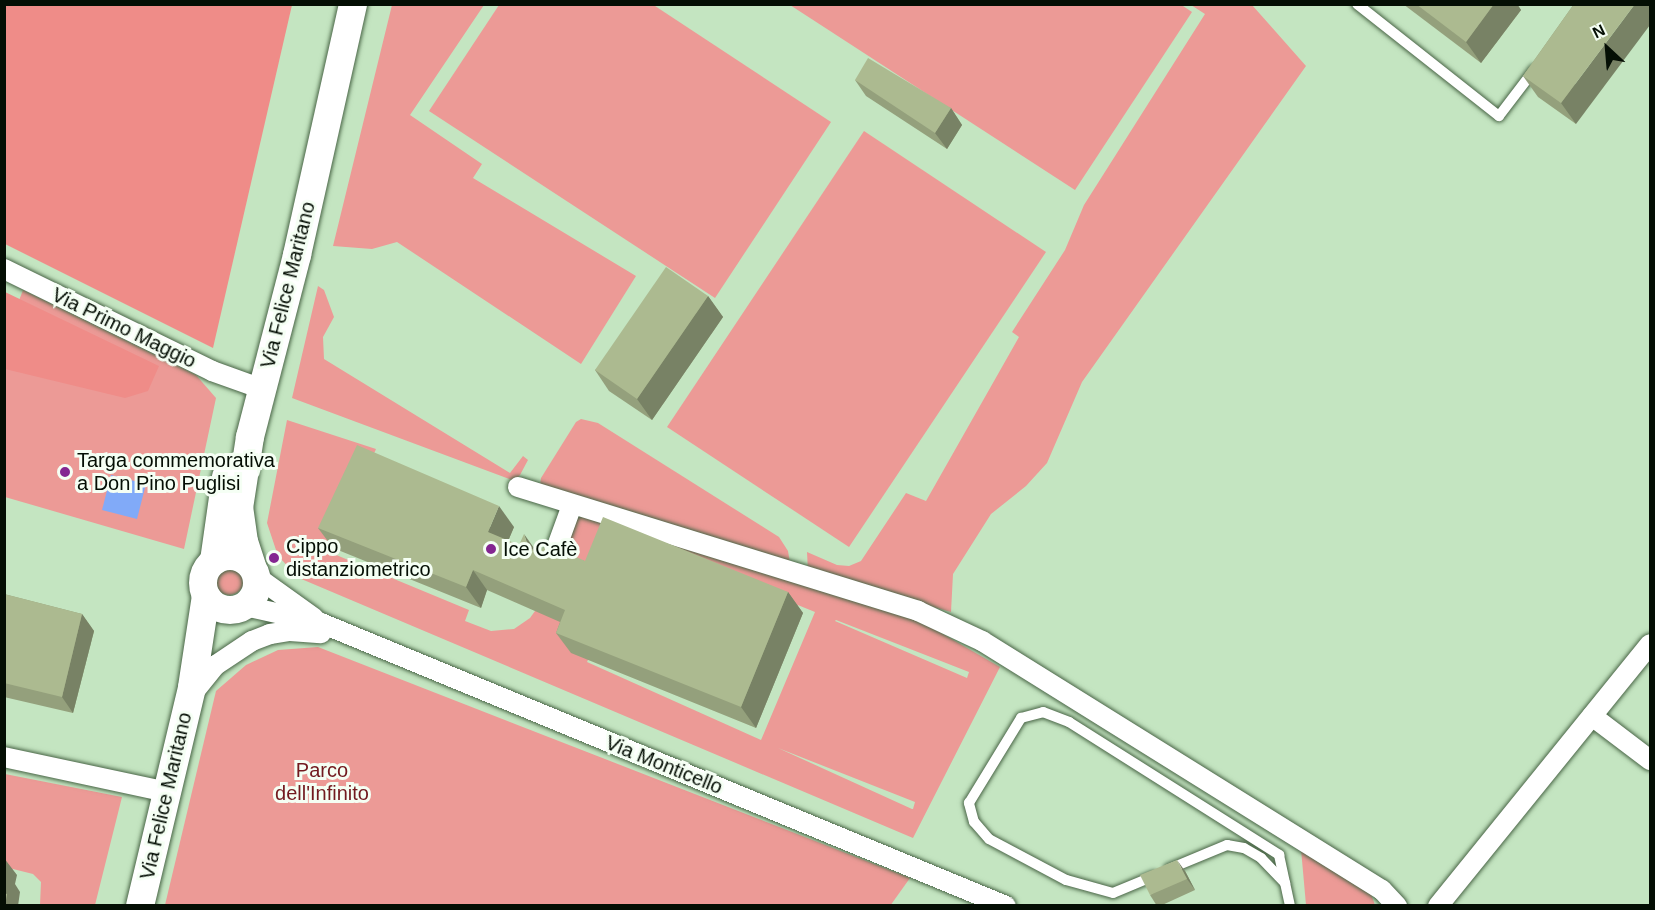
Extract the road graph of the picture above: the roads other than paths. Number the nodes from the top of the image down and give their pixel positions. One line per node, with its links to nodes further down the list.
1 (334, 4): 6 (street, Via Felice Maritano)
2 (352, 4): 6 (street, Via Felice Maritano)
3 (1357, 4): 4 (lane)
4 (1541, 60)
5 (4, 269): 6 (street, Via Primo Maggio)
6 (253, 387): 10 (street, Via Felice Maritano); 11 (street, Via Felice Maritano)
7 (518, 487): 8 (street)
8 (572, 505): 9 (street); 26 (street)
9 (552, 560)
10 (214, 561): 11 (street); 12 (street)
11 (255, 571): 13 (street); 14 (street, Via Monticello)
12 (206, 596): 13 (street); 17 (street, Via Felice Maritano)
13 (239, 608): 14 (street, Via Monticello); 17 (street, Via Felice Maritano)
14 (321, 623): 16 (street, Via Monticello)
15 (1650, 645): 18 (street)
16 (387, 651): 17 (street); 24 (street, Via Monticello)
17 (190, 695): 21 (street, Via Felice Maritano)
18 (1592, 716): 20 (street); 27 (street)
19 (4, 757): 21 (street)
20 (1650, 760)
21 (167, 792): 23 (street, Via Felice Maritano)
22 (1285, 883): 22 (lane); 25 (lane)
23 (140, 906)
24 (1006, 906)
25 (1290, 906)
26 (1397, 906)
27 (1438, 906)

